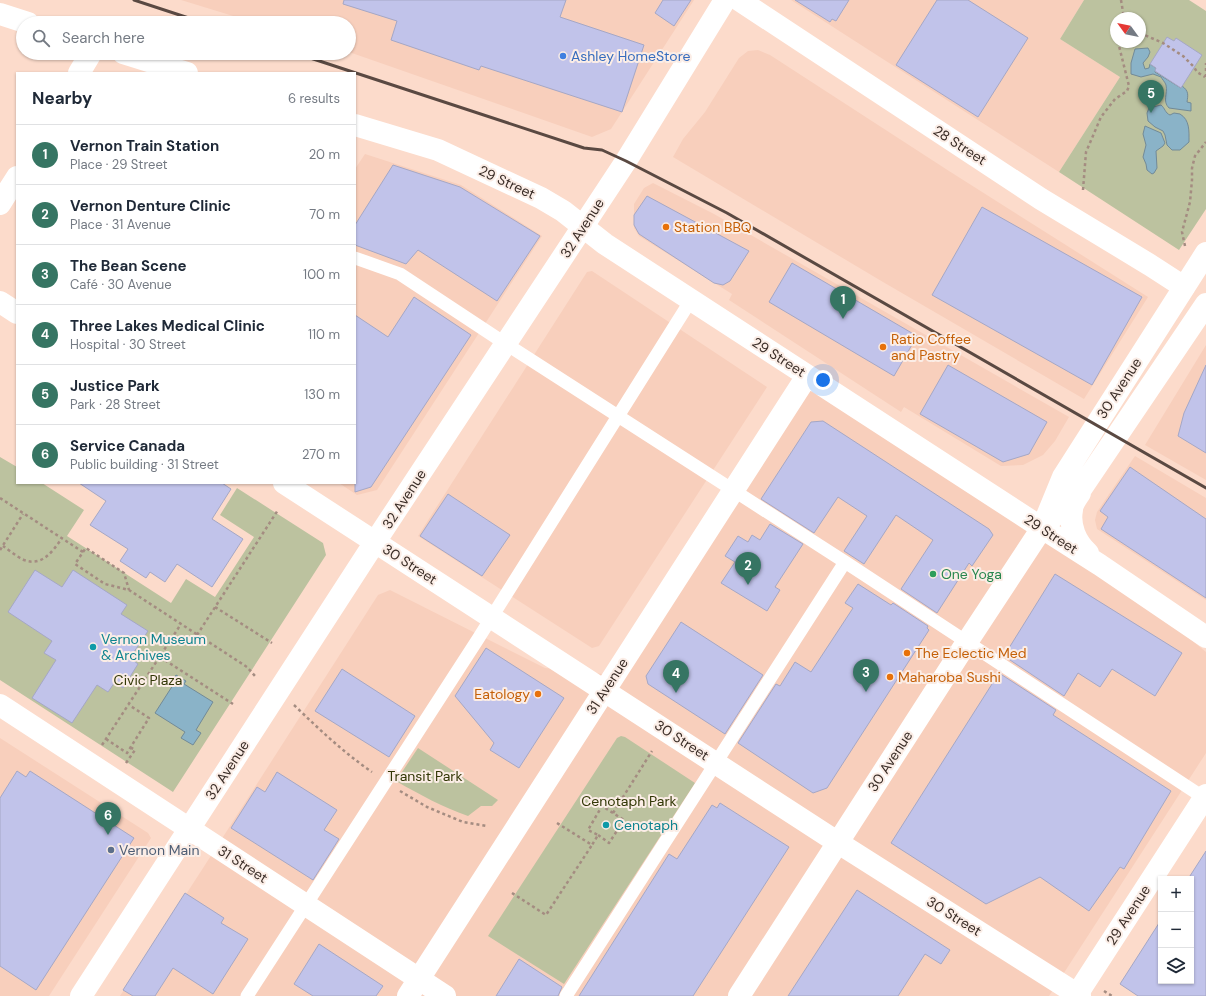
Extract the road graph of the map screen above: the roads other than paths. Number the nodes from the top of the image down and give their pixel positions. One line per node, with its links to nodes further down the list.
1 (725, 0): 12 (street, 32 Avenue)
2 (739, 0): 15 (street, 28 Street)
3 (0, 14): 4 (street)
4 (16, 19)
5 (87, 60): 7 (street)
6 (145, 60): 8 (street)
7 (80, 72)
8 (184, 72)
9 (356, 125): 12 (street, 29 Street)
10 (16, 179): 11 (street)
11 (0, 204)
12 (583, 227): 16 (street, 29 Street); 20 (street, 32 Avenue)
13 (1206, 253): 15 (street, 30 Avenue)
14 (356, 258): 20 (lane)
15 (1184, 287): 26 (street, 30 Avenue)
16 (691, 300): 21 (street, 29 Street); 22 (lane)
17 (0, 302): 19 (street)
18 (1206, 304): 25 (street, 30 Avenue)
19 (16, 312)
20 (506, 344): 22 (lane); 27 (street, 32 Avenue)
21 (808, 376): 24 (street, 31 Avenue); 26 (street, 29 Street)
22 (618, 416): 24 (lane); 30 (lane)
23 (286, 484): 27 (street, 30 Street)
24 (734, 490): 28 (lane); 33 (street, 31 Avenue)
25 (1081, 490): 26 (street, 30 Avenue); 29 (street)
26 (1042, 528): 29 (street, 29 Street); 32 (street, 30 Avenue)
27 (375, 542): 30 (street, 30 Street); 37 (street, 32 Avenue)
28 (845, 562): 32 (lane); 35 (lane)
29 (1100, 566): 31 (street, 29 Street)
30 (492, 617): 33 (street, 30 Street); 39 (lane)
31 (1206, 637)
32 (967, 642): 36 (lane); 38 (street, 30 Avenue)
33 (605, 690): 35 (street, 30 Street); 40 (street, 31 Avenue)
34 (0, 705): 37 (street, 31 Street)
35 (716, 763): 38 (street, 30 Street); 45 (lane)
36 (1205, 797): 41 (street, 29 Avenue)
37 (189, 829): 39 (street, 31 Street); 42 (street, 32 Avenue)
38 (837, 842): 41 (street, 30 Street); 46 (street, 30 Avenue)
39 (306, 905): 40 (street, 31 Street); 43 (lane)
40 (413, 987): 44 (street, 31 Street)
41 (1078, 995)
42 (81, 996)
43 (247, 996)
44 (445, 996)
45 (566, 996)
46 (739, 996)

